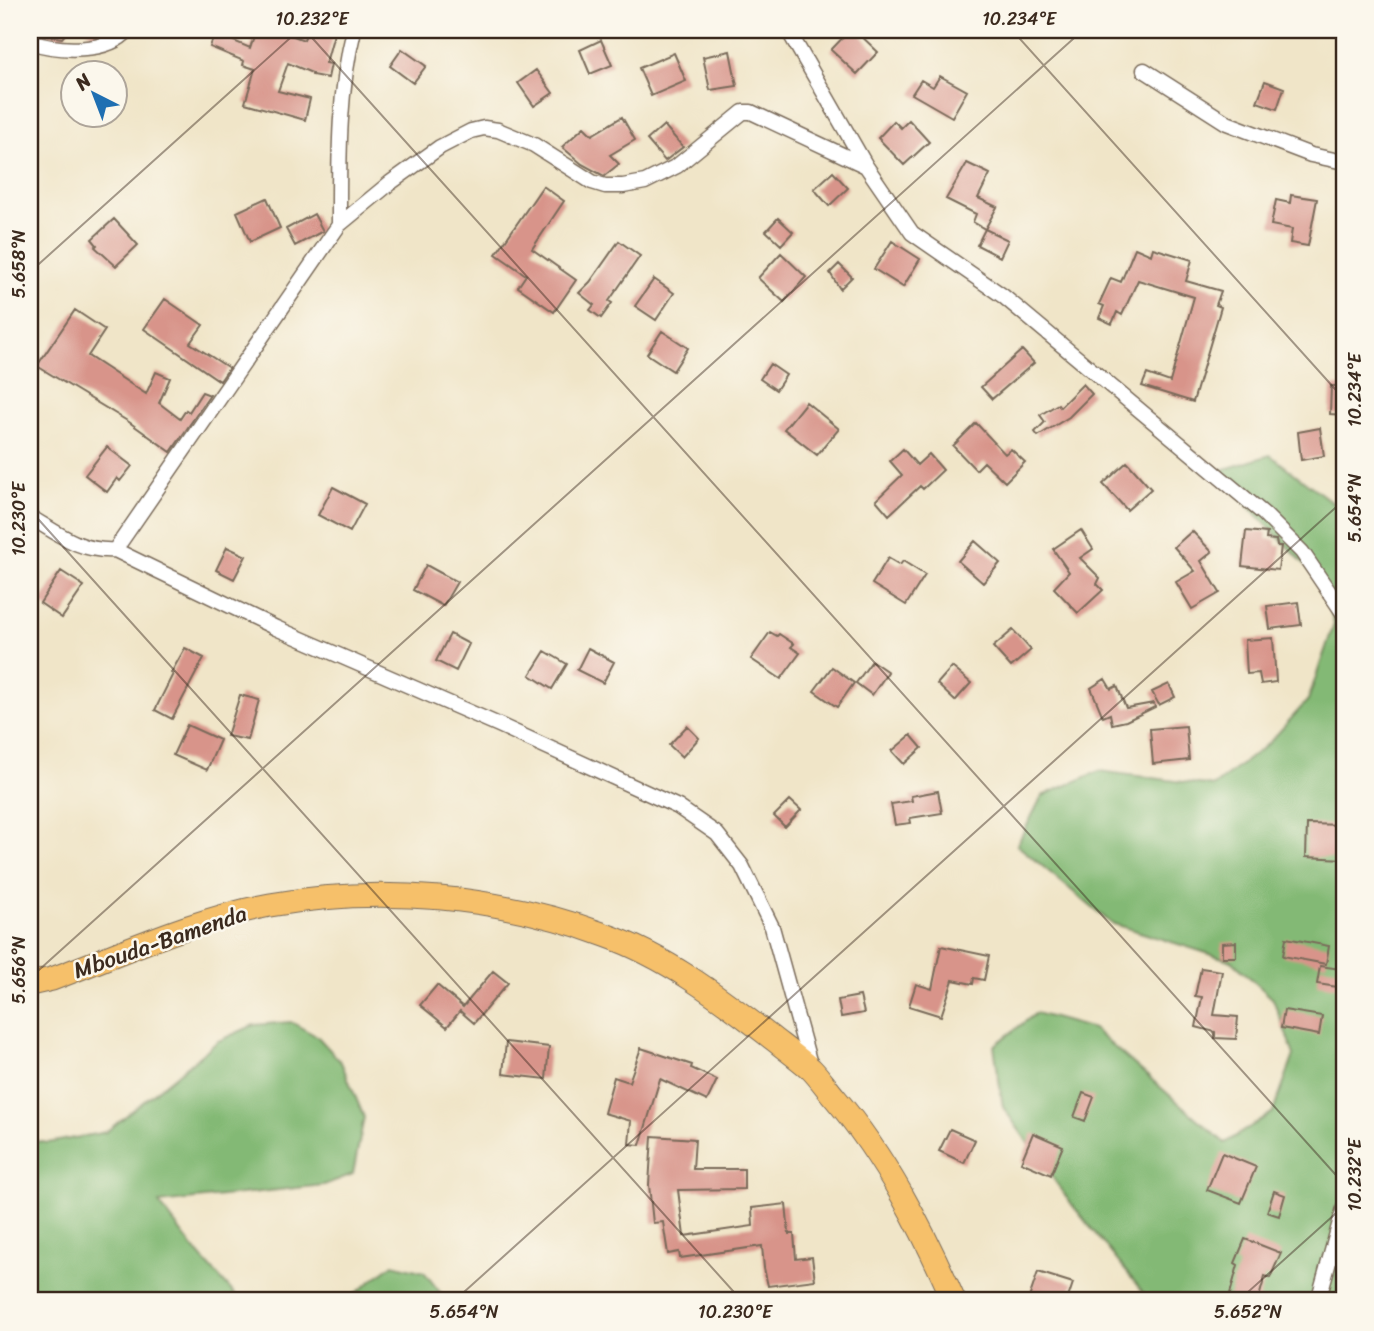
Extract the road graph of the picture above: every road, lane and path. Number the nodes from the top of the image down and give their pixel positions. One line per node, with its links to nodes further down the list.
1 (128, 30): 4 (street)
2 (354, 30): 8 (street)
3 (788, 30): 7 (street)
4 (30, 42)
5 (1144, 70): 6 (street)
6 (1344, 162)
7 (866, 166): 8 (street); 11 (street)
8 (339, 225): 10 (street)
9 (30, 517): 10 (street)
10 (115, 550): 13 (street)
11 (1344, 614)
12 (30, 984): 13 (highway, Mbouda-Bamenda)
13 (811, 1070): 15 (highway, Mbouda-Bamenda)
14 (1344, 1208): 16 (street)
15 (954, 1301)
16 (1318, 1301)

